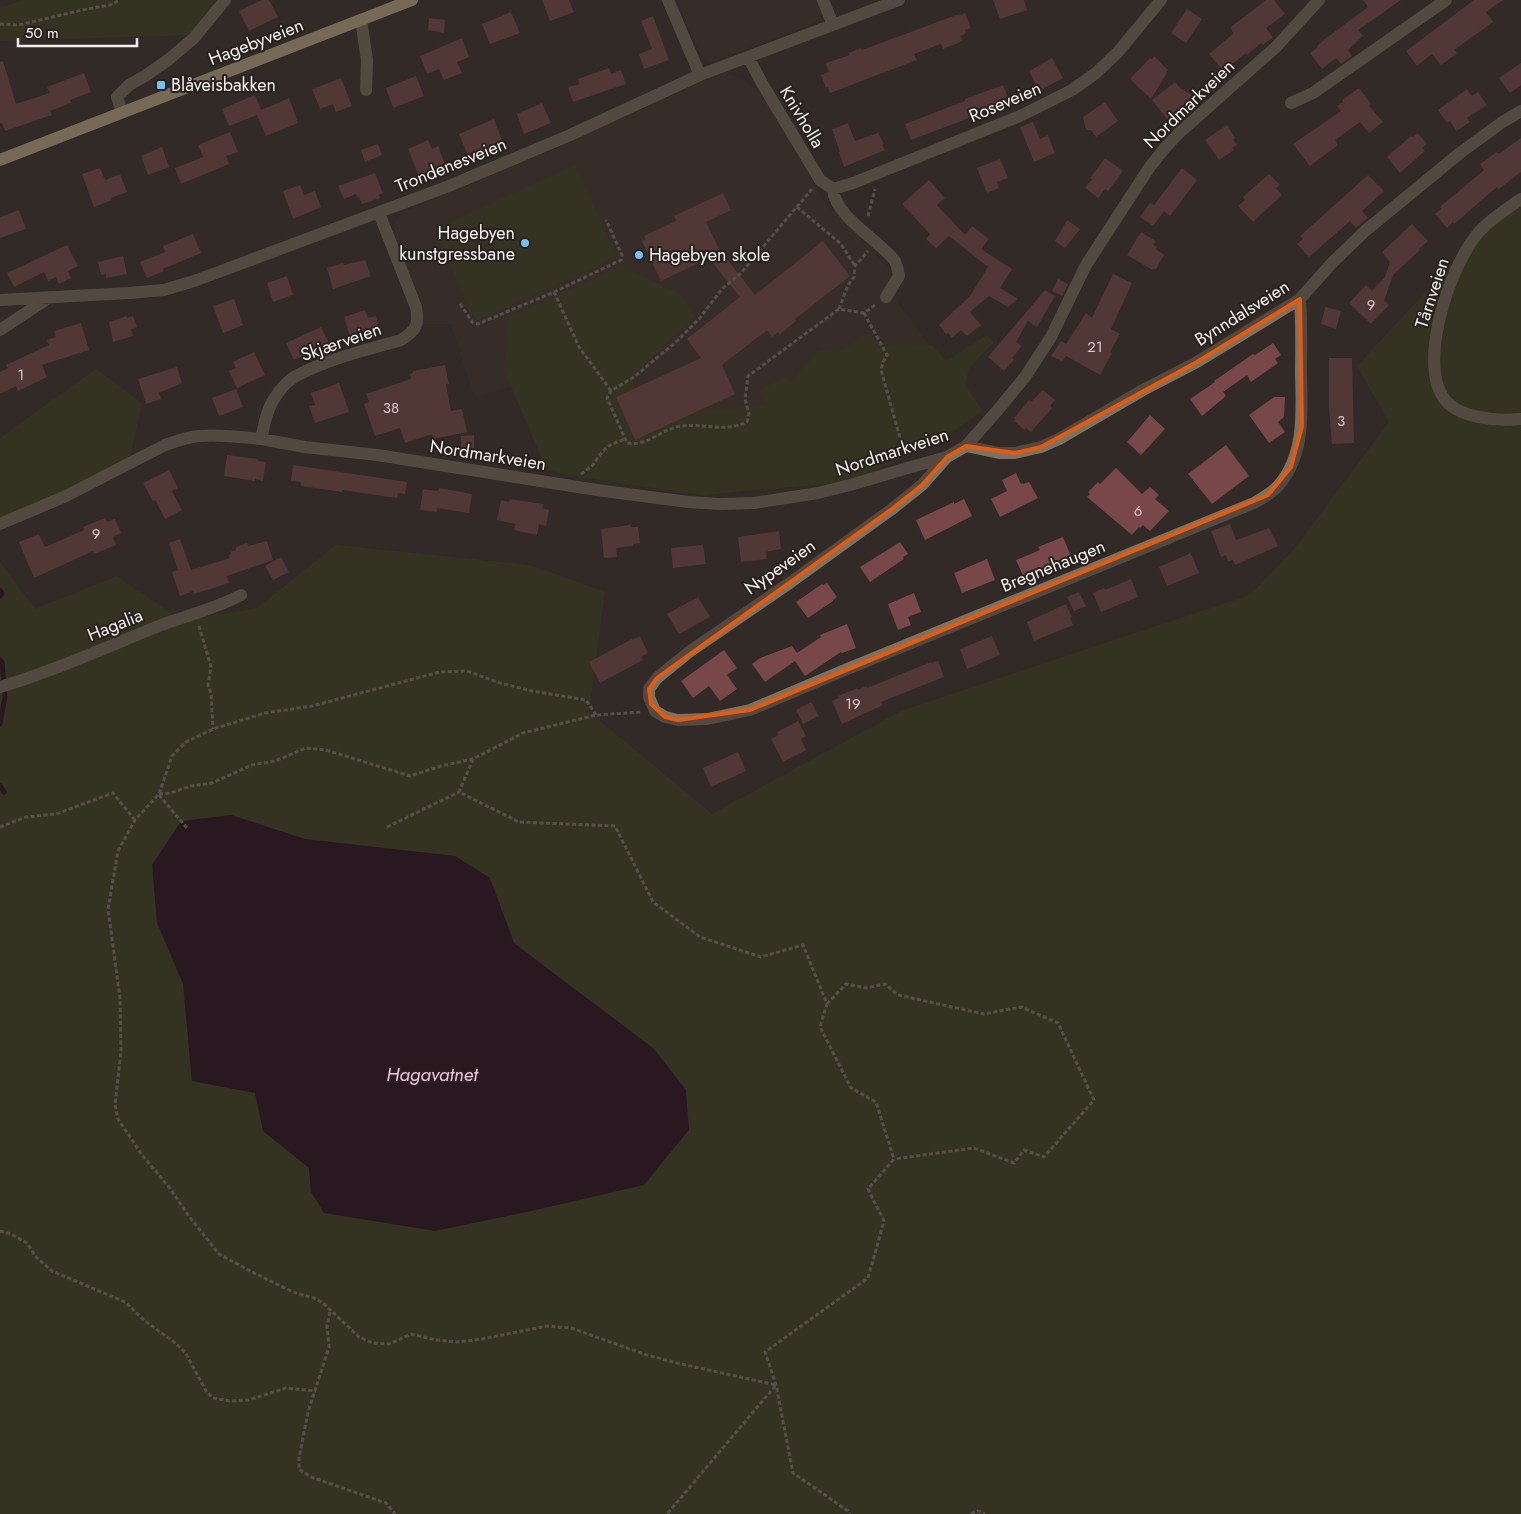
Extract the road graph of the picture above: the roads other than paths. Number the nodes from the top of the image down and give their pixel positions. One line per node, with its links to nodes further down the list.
1 (225, 0): 16 (street)
2 (412, 0): 9 (main road, Hagebyveien)
3 (668, 0): 12 (street)
4 (823, 0): 10 (street)
5 (898, 0): 10 (street, Trondenesveien)
6 (1161, 0): 18 (street, Roseveien)
7 (1319, 0): 28 (street, Nordmarkveien)
8 (1446, 0): 14 (street)
9 (362, 20): 13 (street); 16 (main road, Hagebyveien)
10 (833, 25): 11 (street, Trondenesveien)
11 (748, 57): 12 (street, Trondenesveien); 18 (street, Knivholla)
12 (700, 75): 20 (street, Trondenesveien)
13 (366, 90)
14 (1291, 103)
15 (1521, 111): 23 (street, Bynndalsveien)
16 (122, 112): 17 (main road, Hagebyveien)
17 (0, 160)
18 (833, 189): 22 (street)
19 (1521, 199): 26 (street, Tårnveien)
20 (379, 213): 21 (street, Trondenesveien); 27 (street, Skjærveien)
21 (50, 297): 24 (street, Trondenesveien); 25 (street)
22 (886, 297)
23 (1300, 299): 28 (street, Bynndalsveien); 33 (street, Bregnehaugen)
24 (0, 300)
25 (0, 330)
26 (1521, 419)
27 (261, 439): 29 (street, Nordmarkveien); 30 (street)
28 (966, 446): 29 (street, Nordmarkveien)
29 (947, 457): 33 (street, Nypeveien)
30 (0, 524)
31 (241, 594): 32 (street, Hagalia)
32 (0, 687)
33 (656, 711)

